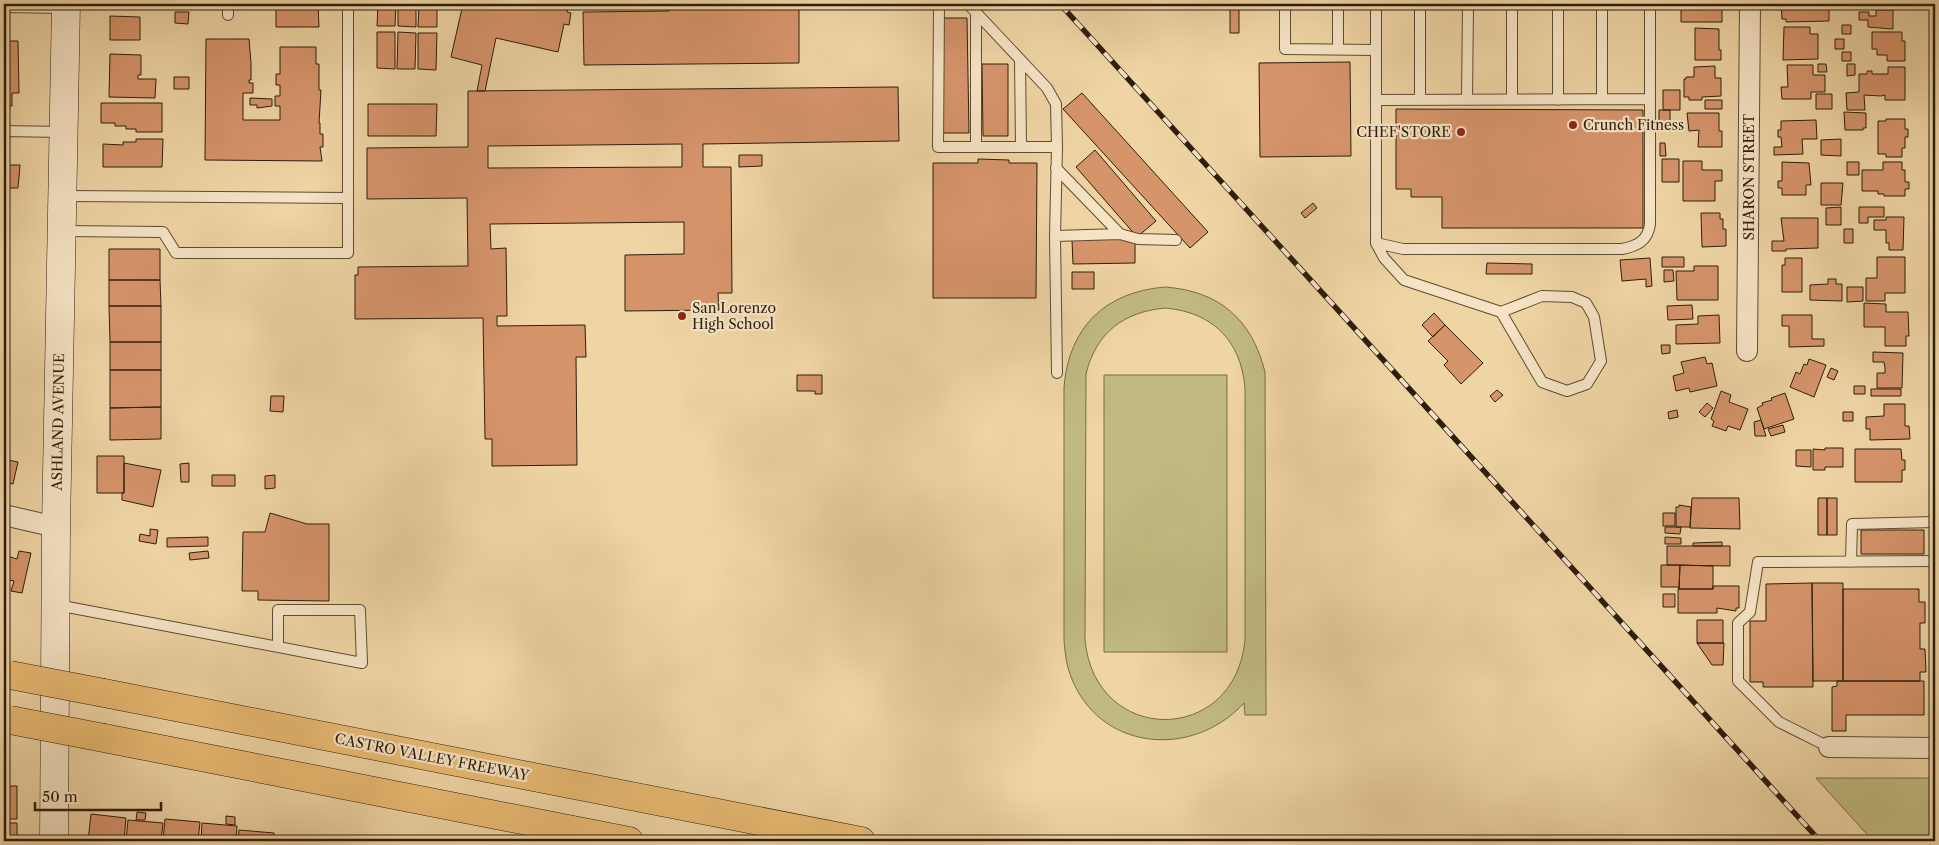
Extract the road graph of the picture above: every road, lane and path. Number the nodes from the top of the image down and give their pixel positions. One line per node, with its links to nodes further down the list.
1 (228, 4): 19 (lane)
2 (348, 4): 37 (lane)
3 (939, 4): 32 (lane)
4 (968, 4): 18 (lane)
5 (1285, 4): 20 (lane)
6 (1338, 4): 20 (lane)
7 (1376, 4): 21 (lane)
8 (1420, 4): 25 (lane)
9 (1468, 4): 26 (lane)
10 (1512, 4): 27 (lane)
11 (1558, 4): 28 (lane)
12 (1602, 4): 29 (lane)
13 (1650, 4): 23 (lane)
14 (1750, 4): 44 (street, SHARON STREET)
15 (18, 6): 16 (lane); 17 (lane)
16 (65, 6): 31 (street, ASHLAND AVENUE)
17 (4, 7)
18 (976, 12): 22 (lane); 32 (lane)
19 (228, 15)
20 (1338, 50): 21 (lane)
21 (1376, 50): 24 (lane)
22 (1020, 59): 33 (lane); 34 (lane)
23 (1650, 99): 29 (lane); 42 (lane)
24 (1376, 100): 25 (lane); 42 (lane)
25 (1420, 100): 26 (lane)
26 (1467, 100): 27 (lane)
27 (1512, 100): 28 (lane)
28 (1558, 100): 29 (lane)
29 (1602, 100)
30 (4, 131): 31 (lane)
31 (63, 132): 36 (street, ASHLAND AVENUE)
32 (976, 147): 33 (lane)
33 (1021, 147): 34 (lane)
34 (1057, 147): 35 (lane)
35 (1056, 168): 39 (lane); 40 (lane)
36 (62, 196): 37 (lane); 38 (street, ASHLAND AVENUE)
37 (348, 198): 38 (lane)
38 (61, 231): 48 (street, ASHLAND AVENUE)
39 (1120, 234): 40 (lane); 41 (lane)
40 (1056, 236): 45 (lane)
41 (1176, 240)
42 (1376, 243): 43 (lane)
43 (1501, 312): 43 (lane)
44 (1747, 351)
45 (1057, 373)
46 (4, 515): 48 (street)
47 (1935, 522): 50 (lane)
48 (56, 527): 51 (street, ASHLAND AVENUE)
49 (1935, 561): 50 (lane)
50 (1851, 562): 55 (lane)
51 (56, 605): 52 (lane); 57 (street, ASHLAND AVENUE)
52 (278, 646): 52 (lane)
53 (7, 674): 59 (highway, CASTRO VALLEY FREEWAY, bridge)
54 (7, 719): 58 (highway, bridge)
55 (1829, 747): 56 (street)
56 (1935, 748)
57 (54, 841)
58 (629, 841)
59 (861, 841)

